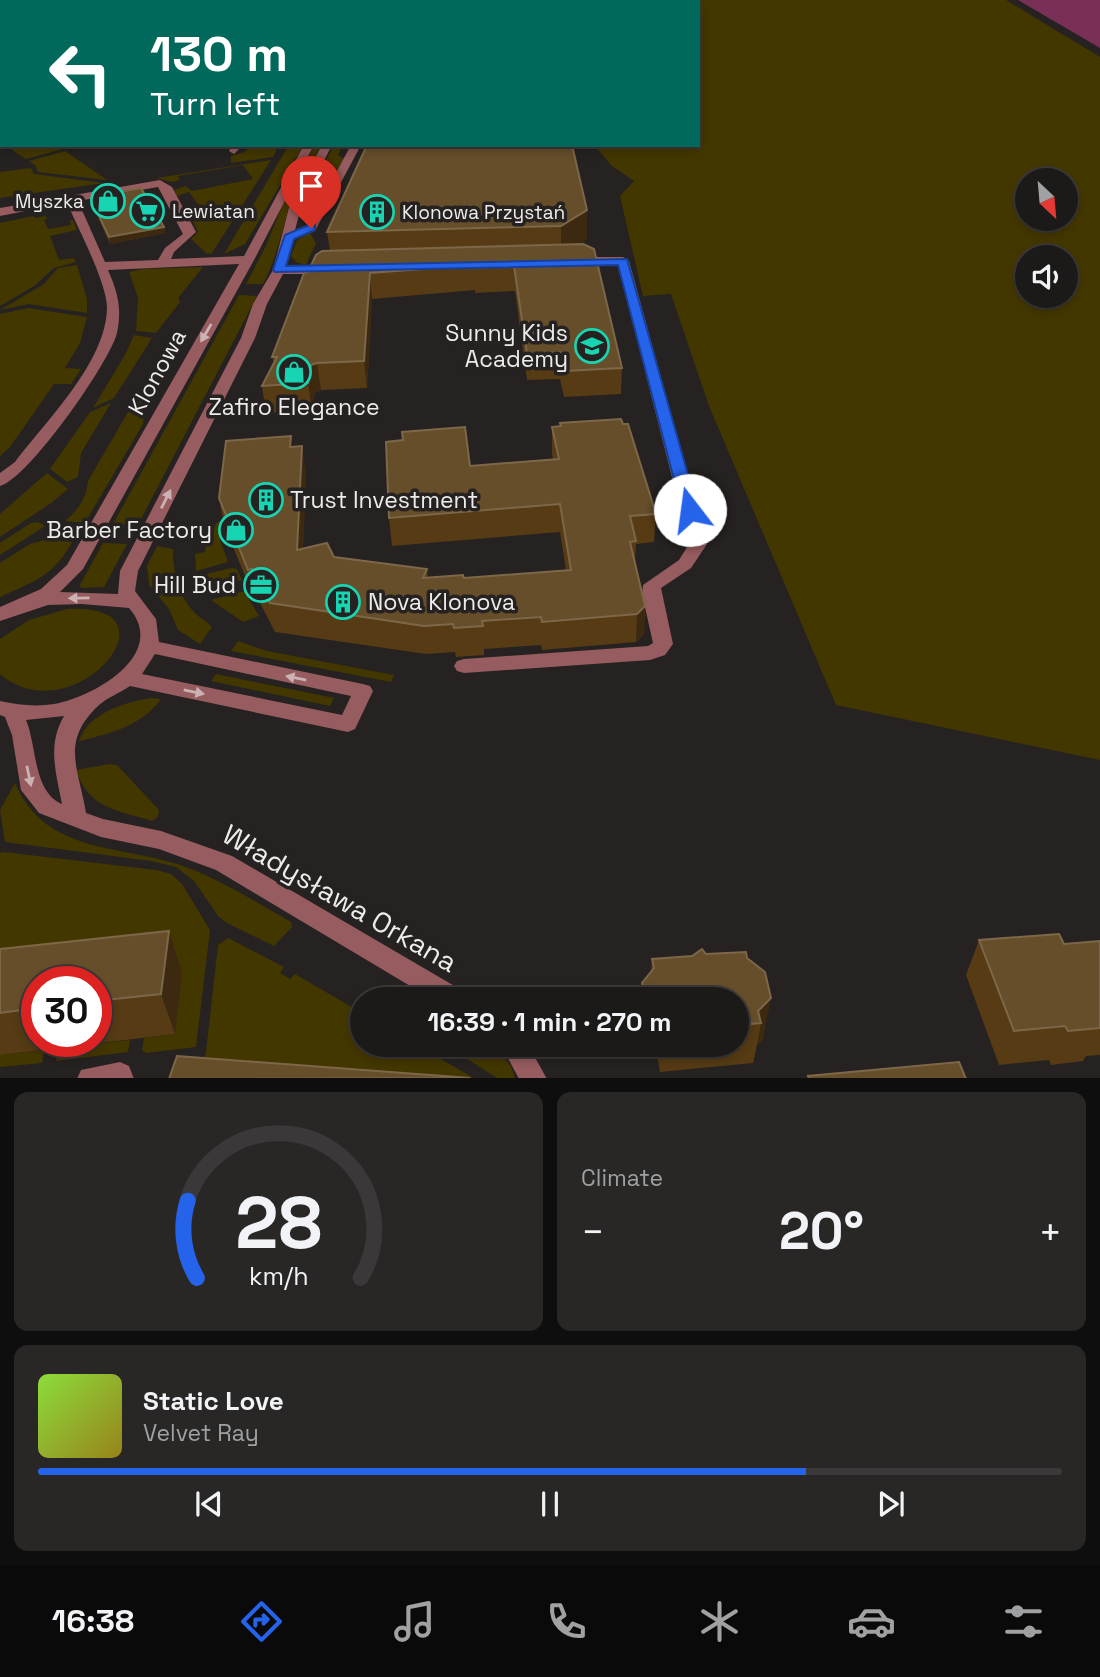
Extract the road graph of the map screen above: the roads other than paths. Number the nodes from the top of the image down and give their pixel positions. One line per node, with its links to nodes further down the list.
1 (308, 147): 9 (street, Klonowa)
2 (326, 147): 8 (street)
3 (355, 147): 4 (street)
4 (346, 163): 5 (street); 8 (street)
5 (362, 163)
6 (71, 199): 7 (street); 10 (street); 12 (street)
7 (0, 212)
8 (289, 237): 13 (street)
9 (248, 260): 10 (street); 17 (street, Klonowa, one-way to 17)
10 (164, 262): 12 (street)
11 (554, 262): 20 (street)
12 (101, 266): 15 (street)
13 (279, 270): 14 (street); 16 (street, one-way to 13)
14 (346, 270)
15 (0, 481)
16 (132, 602): 17 (street, one-way to 17); 19 (street)
17 (26, 603): 18 (street)
18 (0, 615)
19 (148, 646): 21 (street); 21 (street, one-way to 19)
20 (464, 666)
21 (127, 678): 22 (street)
22 (91, 700): 23 (street); 24 (street)
23 (6, 710): 24 (street, Władysława Orkana, one-way to 24)
24 (75, 816): 25 (street, Władysława Orkana)
25 (434, 987)
26 (521, 1057): 29 (street)
27 (98, 1078): 28 (street)
28 (121, 1078)
29 (533, 1078)

